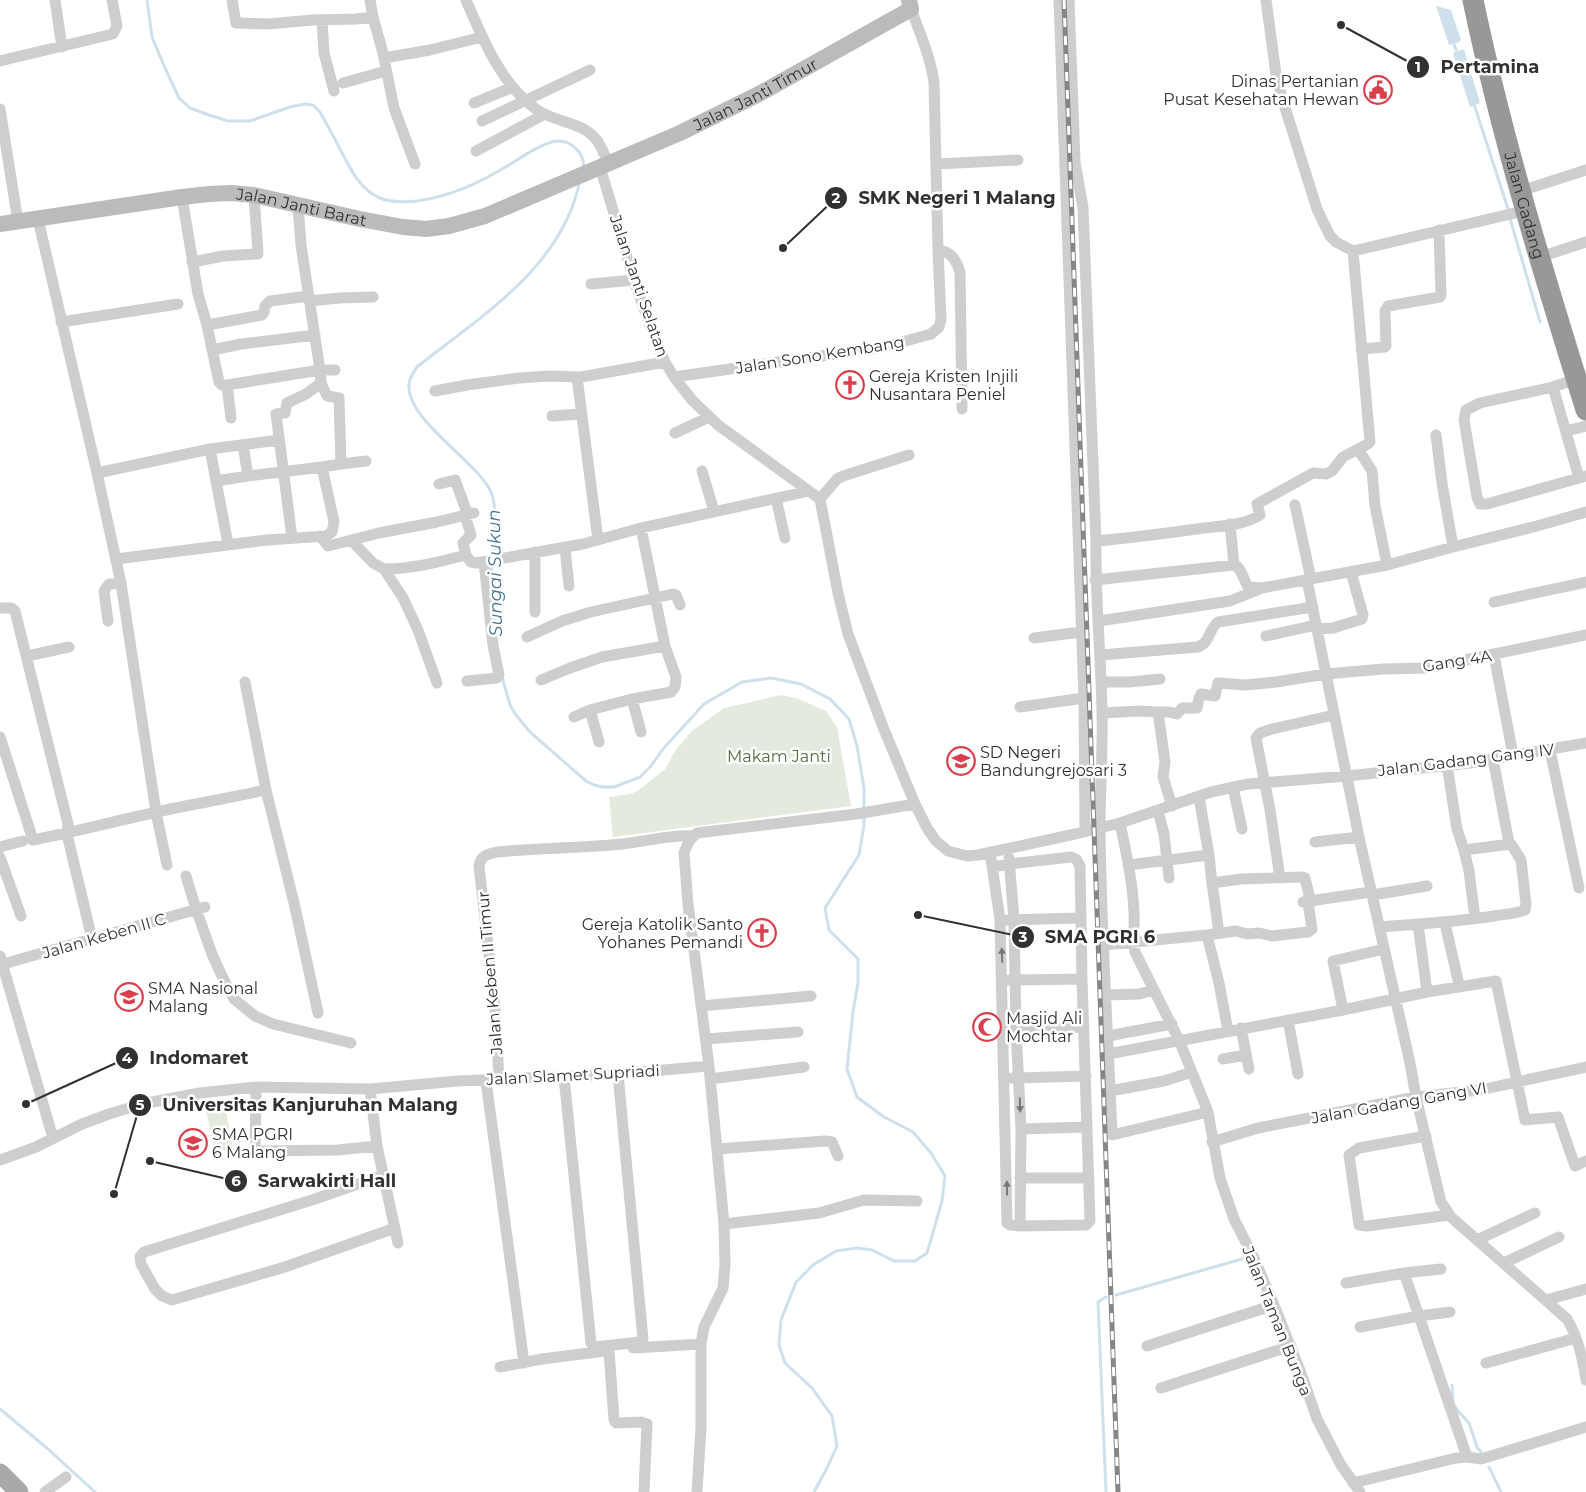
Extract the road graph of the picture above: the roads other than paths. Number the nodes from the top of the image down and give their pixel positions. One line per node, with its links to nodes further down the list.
1 (55, 0): 14 (street)
2 (112, 0): 14 (street)
3 (232, 0): 12 (street)
4 (370, 0): 11 (street)
5 (466, 0): 13 (street, Jalan Janti Selatan)
6 (1060, 0): 132 (street)
7 (1069, 0): 105 (street)
8 (1266, 0): 41 (street)
9 (1473, 0): 34 (highway, Jalan Gadang)
10 (912, 3): 28 (street, Jalan Sono Kembang); 29 (street, Jalan Janti Timur)
11 (373, 17): 12 (street); 15 (street)
12 (322, 20): 18 (street)
13 (482, 37): 15 (street); 19 (street, Jalan Janti Selatan)
14 (62, 47): 16 (street)
15 (384, 58): 18 (street)
16 (0, 61)
17 (590, 70): 20 (street)
18 (386, 71): 27 (street)
19 (513, 87): 20 (street, Jalan Janti Selatan); 21 (street)
20 (527, 100): 22 (street, Jalan Janti Selatan); 24 (street)
21 (474, 103)
22 (545, 114): 25 (street); 29 (street, Jalan Janti Selatan)
23 (0, 116): 36 (street)
24 (482, 121)
25 (476, 151)
26 (1018, 160): 28 (street)
27 (415, 164)
28 (936, 164): 40 (street, Jalan Sono Kembang)
29 (601, 167): 33 (street, Jalan Janti Barat); 44 (street, Jalan Janti Selatan)
30 (1586, 170): 34 (street)
31 (254, 195): 32 (street, Jalan Janti Barat); 33 (street, Jalan Janti Barat); 43 (street)
32 (182, 197): 35 (street, Jalan Janti Barat); 43 (street)
33 (298, 205): 47 (street)
34 (1516, 207): 38 (street); 42 (highway, Jalan Gadang)
35 (38, 219): 36 (street, Jalan Janti Barat); 49 (street)
36 (18, 222): 37 (street, Jalan Janti Barat)
37 (0, 224)
38 (1439, 230): 41 (street); 52 (street)
39 (1586, 242): 42 (street)
40 (938, 250): 58 (street, Jalan Sono Kembang); 64 (street)
41 (1353, 251): 52 (street)
42 (1540, 257): 59 (highway, Jalan Gadang)
43 (192, 262): 50 (street)
44 (634, 280): 45 (street); 54 (street, Jalan Janti Selatan)
45 (591, 284)
46 (373, 298): 47 (street)
47 (309, 299): 50 (street); 51 (street)
48 (178, 304): 49 (street)
49 (61, 322): 84 (street)
50 (207, 325): 53 (street)
51 (315, 335): 53 (street); 55 (street)
52 (1362, 349): 77 (street)
53 (212, 350): 61 (street)
54 (665, 362): 57 (street); 58 (street, Jalan Janti Selatan)
55 (320, 370): 56 (street); 60 (street); 61 (street)
56 (335, 370)
57 (577, 377): 63 (street); 66 (street)
58 (674, 377): 68 (street, Jalan Janti Selatan)
59 (1576, 379): 62 (street); 65 (highway, Jalan Gadang)
60 (321, 383): 74 (street); 80 (street)
61 (227, 385): 69 (street)
62 (1553, 387): 71 (street); 86 (street)
63 (436, 391)
64 (962, 409)
65 (1586, 410)
66 (582, 414): 67 (street); 104 (street)
67 (552, 416)
68 (710, 417): 72 (street); 91 (street, Jalan Janti Selatan)
69 (231, 418)
70 (1586, 426): 71 (street)
71 (1566, 431): 86 (street)
72 (675, 433)
73 (1436, 435): 107 (street)
74 (279, 440): 75 (street); 83 (street)
75 (244, 444): 76 (street); 85 (street)
76 (210, 449): 84 (street); 89 (street)
77 (1358, 449): 98 (street); 114 (street)
78 (909, 455): 93 (street)
79 (366, 461): 80 (street)
80 (341, 464): 81 (street)
81 (322, 467): 83 (street); 100 (street)
82 (702, 471): 95 (street)
83 (283, 472): 85 (street); 101 (street)
84 (97, 473): 111 (street)
85 (248, 476): 89 (street)
86 (1582, 477)
87 (467, 478): 88 (street)
88 (455, 480): 90 (street); 97 (street)
89 (216, 481): 106 (street)
90 (439, 484)
91 (809, 491): 92 (street); 93 (street, Jalan Janti Selatan)
92 (776, 498): 95 (street); 102 (street)
93 (820, 499): 170 (street, Jalan Gadang Gang IV)
94 (1295, 505): 118 (street)
95 (714, 511): 99 (street)
96 (1586, 512): 107 (street)
97 (469, 515): 103 (street); 110 (street)
98 (1230, 524): 105 (street); 113 (street)
99 (641, 528): 104 (street); 123 (street)
100 (320, 536): 101 (street); 103 (street)
101 (292, 538): 106 (street)
102 (785, 538)
103 (351, 540): 115 (street)
104 (598, 540): 108 (street)
105 (1096, 541): 117 (street)
106 (228, 544): 111 (street)
107 (1453, 546): 114 (street)
108 (565, 548): 109 (street); 121 (street)
109 (535, 552): 112 (street); 128 (street)
110 (466, 555): 112 (street); 115 (street)
111 (116, 559): 120 (street)
112 (485, 562): 144 (street)
113 (1234, 565): 117 (street); 122 (street)
114 (1386, 565): 116 (street)
115 (384, 569): 148 (street)
116 (1351, 572): 118 (street); 131 (street)
117 (1095, 580): 130 (street)
118 (1309, 580): 122 (street); 126 (street)
119 (1586, 582): 124 (street)
120 (121, 583): 129 (street); 173 (street)
121 (568, 586)
122 (1262, 588): 130 (street)
123 (655, 598): 125 (street); 135 (street); 137 (street)
124 (1494, 602)
125 (680, 604)
126 (1313, 607): 131 (street); 139 (street)
127 (0, 608): 141 (street)
128 (535, 612)
129 (108, 621)
130 (1099, 621): 139 (street)
131 (1316, 627): 134 (street); 142 (street)
132 (1081, 632): 136 (street); 149 (street)
133 (1586, 635): 140 (street, Gang 4A)
134 (1266, 636)
135 (527, 637)
136 (1034, 638)
137 (665, 646): 145 (street); 150 (street)
138 (69, 647): 141 (street)
139 (1100, 655): 147 (street)
140 (1494, 655): 142 (street, Gang 4A); 162 (street)
141 (27, 656): 178 (street)
142 (1326, 674): 153 (street, Gang 4A); 155 (street)
143 (1160, 679): 147 (street)
144 (467, 680)
145 (541, 680)
146 (245, 682): 168 (street)
147 (1101, 682): 154 (street)
148 (437, 683)
149 (1084, 698): 151 (street); 177 (street)
150 (632, 699): 152 (street); 157 (street)
151 (1020, 708)
152 (590, 710): 156 (street); 159 (street)
153 (1158, 712): 154 (street); 171 (street)
154 (1102, 713): 175 (street)
155 (1334, 715): 165 (street); 166 (street)
156 (574, 716)
157 (640, 732)
158 (0, 737): 178 (street)
159 (599, 742)
160 (1586, 743): 161 (street, Jalan Gadang Gang IV)
161 (1550, 750): 162 (street, Jalan Gadang Gang IV); 200 (street)
162 (1513, 755): 163 (street, Jalan Gadang Gang IV)
163 (1492, 759): 164 (street, Jalan Gadang Gang IV); 183 (street)
164 (1447, 765): 165 (street, Jalan Gadang Gang IV); 186 (street)
165 (1347, 776): 166 (street, Jalan Gadang Gang IV); 180 (street)
166 (1265, 782): 167 (street, Jalan Gadang Gang IV); 197 (street)
167 (1232, 787): 169 (street, Jalan Gadang Gang IV); 176 (street)
168 (266, 790): 173 (street); 229 (street)
169 (1199, 797): 171 (street, Jalan Gadang Gang IV); 188 (street)
170 (915, 804): 179 (street); 187 (street, Jalan Gadang Gang IV)
171 (1172, 806): 172 (street, Jalan Gadang Gang IV)
172 (1158, 810): 174 (street, Jalan Gadang Gang IV); 190 (street)
173 (156, 812): 178 (street); 192 (street)
174 (1120, 823): 175 (street, Jalan Gadang Gang IV); 193 (street)
175 (1100, 828): 177 (street, Jalan Gadang Gang IV); 215 (street)
176 (1242, 829)
177 (1085, 832): 185 (street, Jalan Gadang Gang IV)
178 (68, 834): 213 (street)
179 (692, 836): 227 (street); 257 (street, Jalan Keben II Timur)
180 (1359, 837): 182 (street); 201 (street)
181 (23, 841): 184 (street)
182 (1315, 842)
183 (1509, 843): 186 (street); 206 (street)
184 (0, 847)
185 (1009, 848): 187 (street, Jalan Gadang Gang IV); 191 (street)
186 (1464, 850): 206 (street)
187 (990, 852): 194 (street)
188 (1209, 855): 190 (street); 198 (street)
189 (0, 857): 204 (street)
190 (1168, 860): 193 (street); 196 (street)
191 (1010, 864): 194 (street); 205 (street); 208 (street)
192 (166, 865)
193 (1128, 865): 214 (street)
194 (992, 867): 207 (street)
195 (186, 876): 203 (street)
196 (1170, 878)
197 (1280, 878): 198 (street); 202 (street)
198 (1212, 883): 212 (street)
199 (1427, 886): 201 (street)
200 (1579, 888)
201 (1371, 894): 202 (street); 211 (street)
202 (1304, 902): 212 (street)
203 (200, 908): 213 (street, Jalan Keben II C); 240 (street)
204 (21, 916)
205 (1081, 918): 208 (street); 218 (street)
206 (1475, 918): 209 (street)
207 (1000, 920): 208 (street); 219 (street, one-way to 207)
208 (1014, 920): 220 (street)
209 (1445, 922): 210 (street); 221 (street)
210 (1418, 924): 211 (street); 223 (street)
211 (1379, 927): 216 (street)
212 (1213, 934): 214 (street); 235 (street)
213 (92, 939): 217 (street, Jalan Keben II C)
214 (1133, 943): 215 (street); 222 (street, Jalan Taman Bunga)
215 (1103, 945): 224 (street)
216 (1384, 949): 226 (street); 228 (street)
217 (1, 960): 267 (street)
218 (1082, 979): 220 (street); 232 (street)
219 (1002, 980): 220 (street); 253 (street)
220 (1015, 980): 234 (street)
221 (1459, 986): 223 (street); 258 (street)
222 (1154, 990): 224 (street); 231 (street, Jalan Taman Bunga)
223 (1427, 992): 226 (street)
224 (1105, 995): 237 (street)
225 (811, 996): 227 (street)
226 (1395, 999): 228 (street); 262 (street)
227 (702, 1006): 238 (street)
228 (1343, 1010): 230 (street)
229 (318, 1013)
230 (1288, 1020): 233 (street); 250 (street)
231 (1172, 1024): 237 (street); 239 (street, Jalan Taman Bunga)
232 (1084, 1027): 234 (street); 251 (street)
233 (1241, 1028): 235 (street); 242 (street)
234 (1016, 1029): 254 (street)
235 (1228, 1031): 239 (street)
236 (798, 1032): 238 (street)
237 (1108, 1036): 241 (street)
238 (706, 1039): 244 (street)
239 (1179, 1040): 241 (street); 248 (street, Jalan Taman Bunga)
240 (351, 1043)
241 (1108, 1054): 261 (street)
242 (1246, 1055): 243 (street); 247 (street)
243 (1223, 1059)
244 (709, 1066): 249 (street, Jalan Slamet Supriadi); 255 (street)
245 (804, 1067): 255 (street)
246 (1586, 1067): 258 (street, Jalan Gadang Gang VI)
247 (1249, 1069)
248 (1192, 1072): 261 (street); 263 (street, Jalan Taman Bunga)
249 (618, 1074): 252 (street, Jalan Slamet Supriadi); 252 (street)
250 (1298, 1074)
251 (1086, 1076): 254 (street); 264 (street)
252 (564, 1077): 257 (street, Jalan Slamet Supriadi)
253 (1005, 1078): 254 (street); 281 (street, one-way to 253)
254 (1018, 1078): 265 (street, one-way to 265)
255 (710, 1079): 270 (street)
256 (486, 1080): 257 (street, Jalan Slamet Supriadi); 260 (street, Jalan Slamet Supriadi); 302 (street)
257 (499, 1080)
258 (1517, 1083): 262 (street, Jalan Gadang Gang VI); 273 (street)
259 (256, 1087): 260 (street, Jalan Slamet Supriadi); 267 (street, Jalan Slamet Supriadi); 269 (street)
260 (370, 1089): 269 (street)
261 (1110, 1091): 263 (street)
262 (1416, 1097): 266 (street); 268 (street, Jalan Gadang Gang VI)
263 (1208, 1112): 268 (street, Jalan Taman Bunga)
264 (1087, 1127): 265 (street); 276 (street)
265 (1021, 1128): 275 (street)
266 (1426, 1136): 279 (street); 279 (street)
267 (53, 1138): 272 (street, Jalan Slamet Supriadi)
268 (1212, 1142): 292 (street, Jalan Taman Bunga)
269 (377, 1146): 274 (street)
270 (717, 1149): 271 (street); 280 (street)
271 (838, 1156)
272 (0, 1160)
273 (1586, 1161)
274 (384, 1175): 282 (street); 282 (street)
275 (1020, 1178): 276 (street); 281 (street)
276 (1089, 1178): 281 (street)
277 (917, 1200): 280 (street)
278 (1535, 1213): 284 (street)
279 (1449, 1215): 284 (street)
280 (724, 1224): 297 (street)
281 (1020, 1226)
282 (395, 1228): 285 (street)
283 (1559, 1237): 286 (street)
284 (1477, 1240): 286 (street)
285 (398, 1243)
286 (1504, 1263): 291 (street)
287 (1441, 1269): 288 (street)
288 (1404, 1273): 289 (street); 294 (street)
289 (1346, 1283)
290 (1586, 1289): 291 (street)
291 (1546, 1300): 296 (street)
292 (1274, 1305): 298 (street); 299 (street, Jalan Taman Bunga)
293 (1450, 1312): 294 (street)
294 (1419, 1316): 295 (street); 308 (street)
295 (1360, 1327)
296 (1576, 1338): 301 (street); 303 (street)
297 (701, 1344): 300 (street); 313 (street)
298 (1148, 1346)
299 (1290, 1346): 306 (street); 310 (street, Jalan Taman Bunga)
300 (609, 1351): 302 (street); 312 (street)
301 (1486, 1362)
302 (524, 1363): 304 (street)
303 (1585, 1364): 305 (street)
304 (500, 1368)
305 (1586, 1380)
306 (1161, 1388)
307 (1586, 1427): 308 (street)
308 (1466, 1457): 310 (street)
309 (66, 1477): 311 (street)
310 (1356, 1488)
311 (45, 1492)
312 (644, 1492)
313 (697, 1492)

